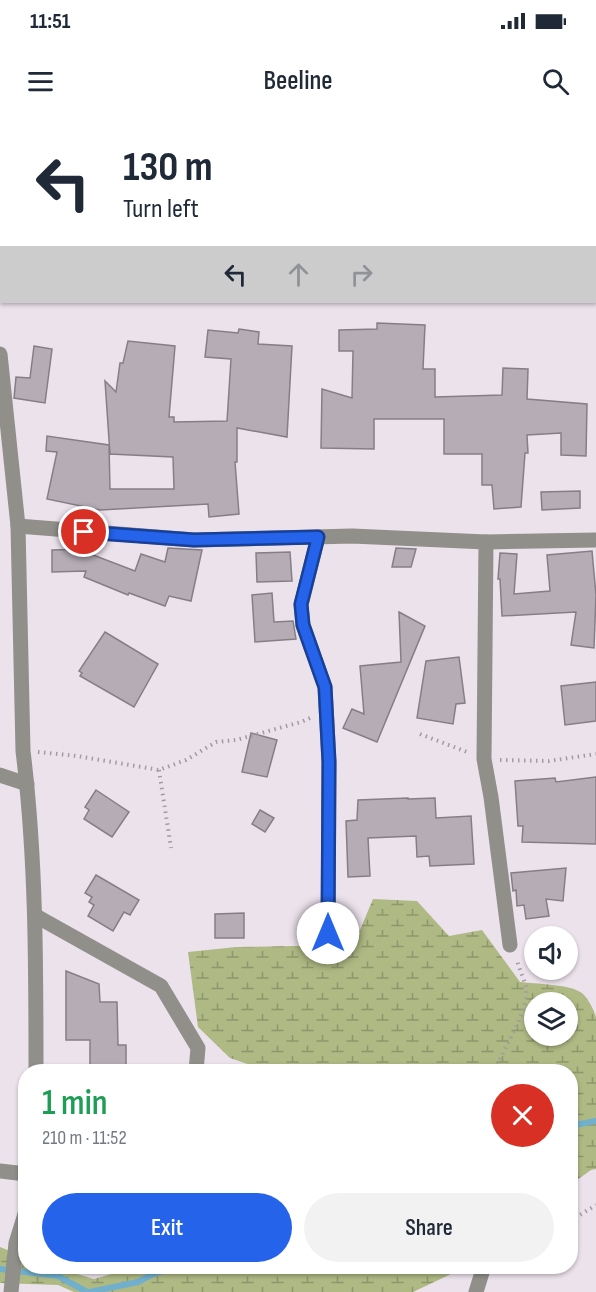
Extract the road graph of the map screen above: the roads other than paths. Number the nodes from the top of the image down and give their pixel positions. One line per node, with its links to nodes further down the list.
1 (0, 354): 2 (street)
2 (18, 526): 3 (street); 7 (street)
3 (318, 537): 5 (street); 9 (street)
4 (596, 540): 5 (street)
5 (486, 542): 10 (street)
6 (0, 775): 7 (street)
7 (27, 784): 8 (street)
8 (36, 916): 11 (street); 12 (street)
9 (328, 933)
10 (510, 945)
11 (36, 1064)
12 (197, 1064)
13 (0, 1171): 14 (street)
14 (18, 1173)
15 (18, 1237): 17 (street)
16 (482, 1274): 18 (street)
17 (11, 1292)
18 (476, 1292)

